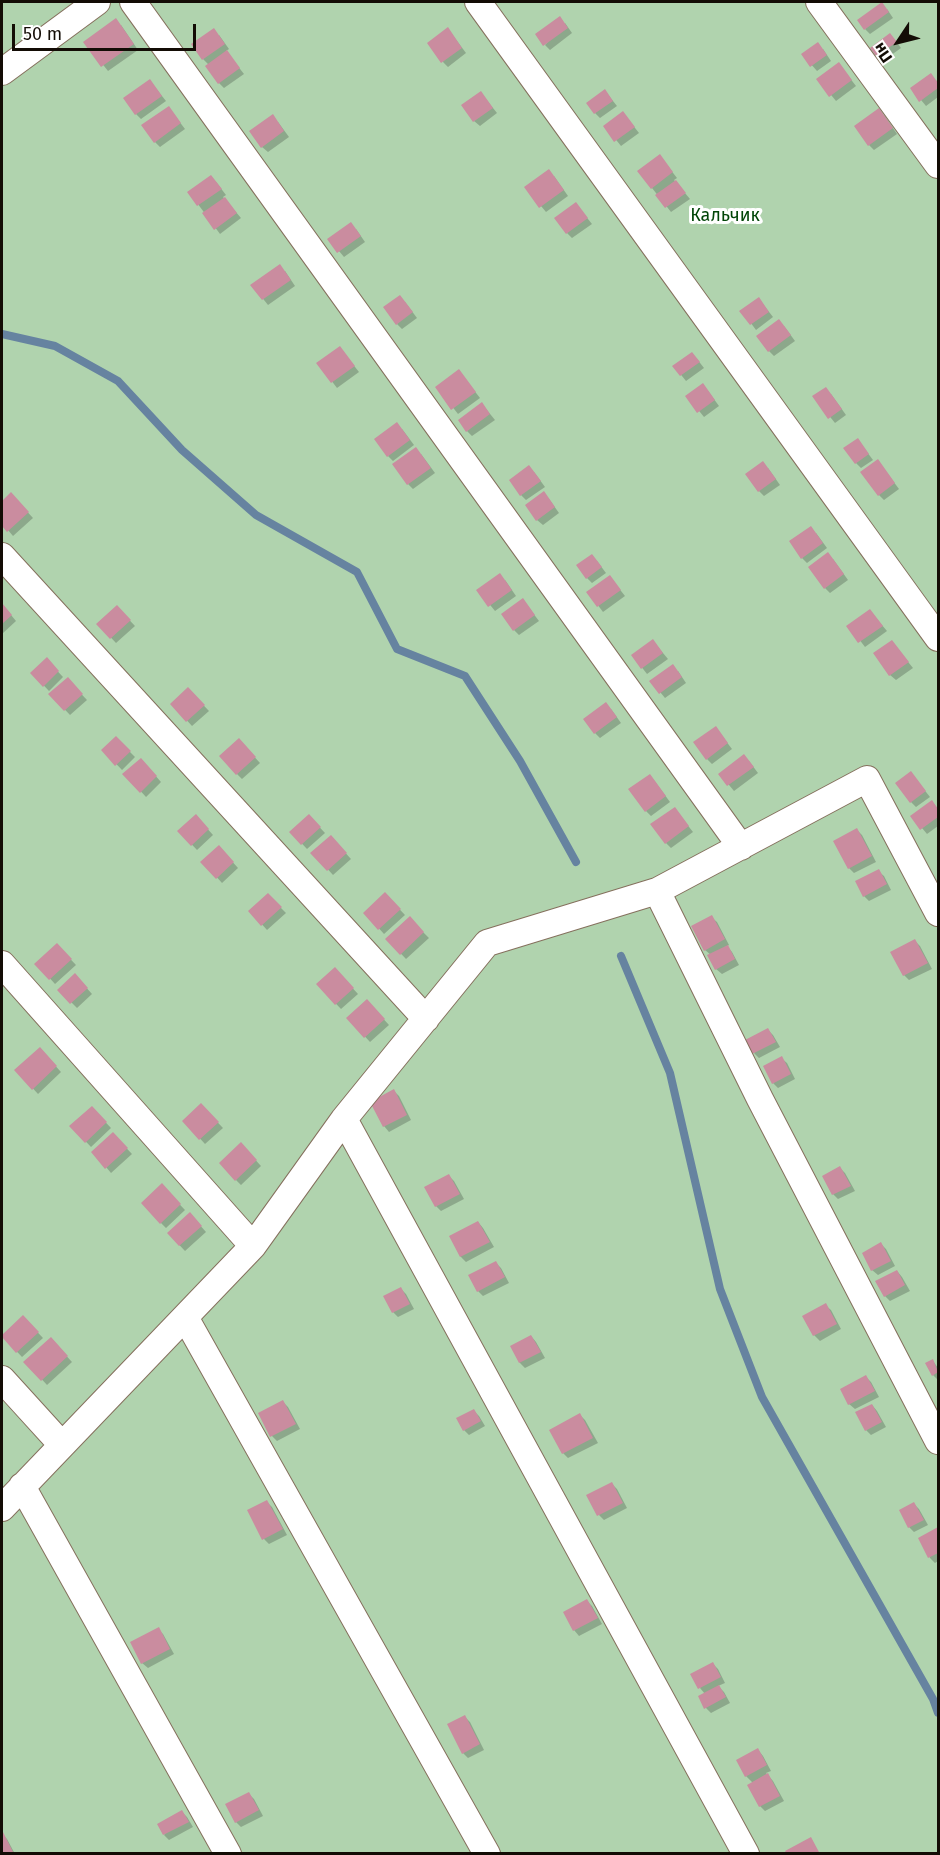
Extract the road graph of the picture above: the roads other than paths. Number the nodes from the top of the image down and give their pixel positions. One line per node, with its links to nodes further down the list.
1 (97, 2): 5 (lane)
2 (133, 2): 9 (lane)
3 (478, 2): 8 (lane)
4 (819, 2): 6 (lane)
5 (2, 72)
6 (939, 165)
7 (2, 556): 14 (lane)
8 (939, 638)
9 (741, 847): 10 (lane); 11 (lane)
10 (933, 886): 12 (lane)
11 (657, 891): 14 (lane); 19 (lane)
12 (939, 913)
13 (2, 964): 16 (lane)
14 (426, 1019): 15 (lane)
15 (344, 1119): 16 (lane); 25 (lane)
16 (253, 1246): 17 (lane)
17 (185, 1317): 20 (lane); 24 (lane)
18 (2, 1378): 20 (lane)
19 (939, 1441)
20 (62, 1445): 21 (lane)
21 (22, 1486): 22 (lane); 23 (lane)
22 (2, 1508)
23 (228, 1854)
24 (487, 1854)
25 (746, 1854)

